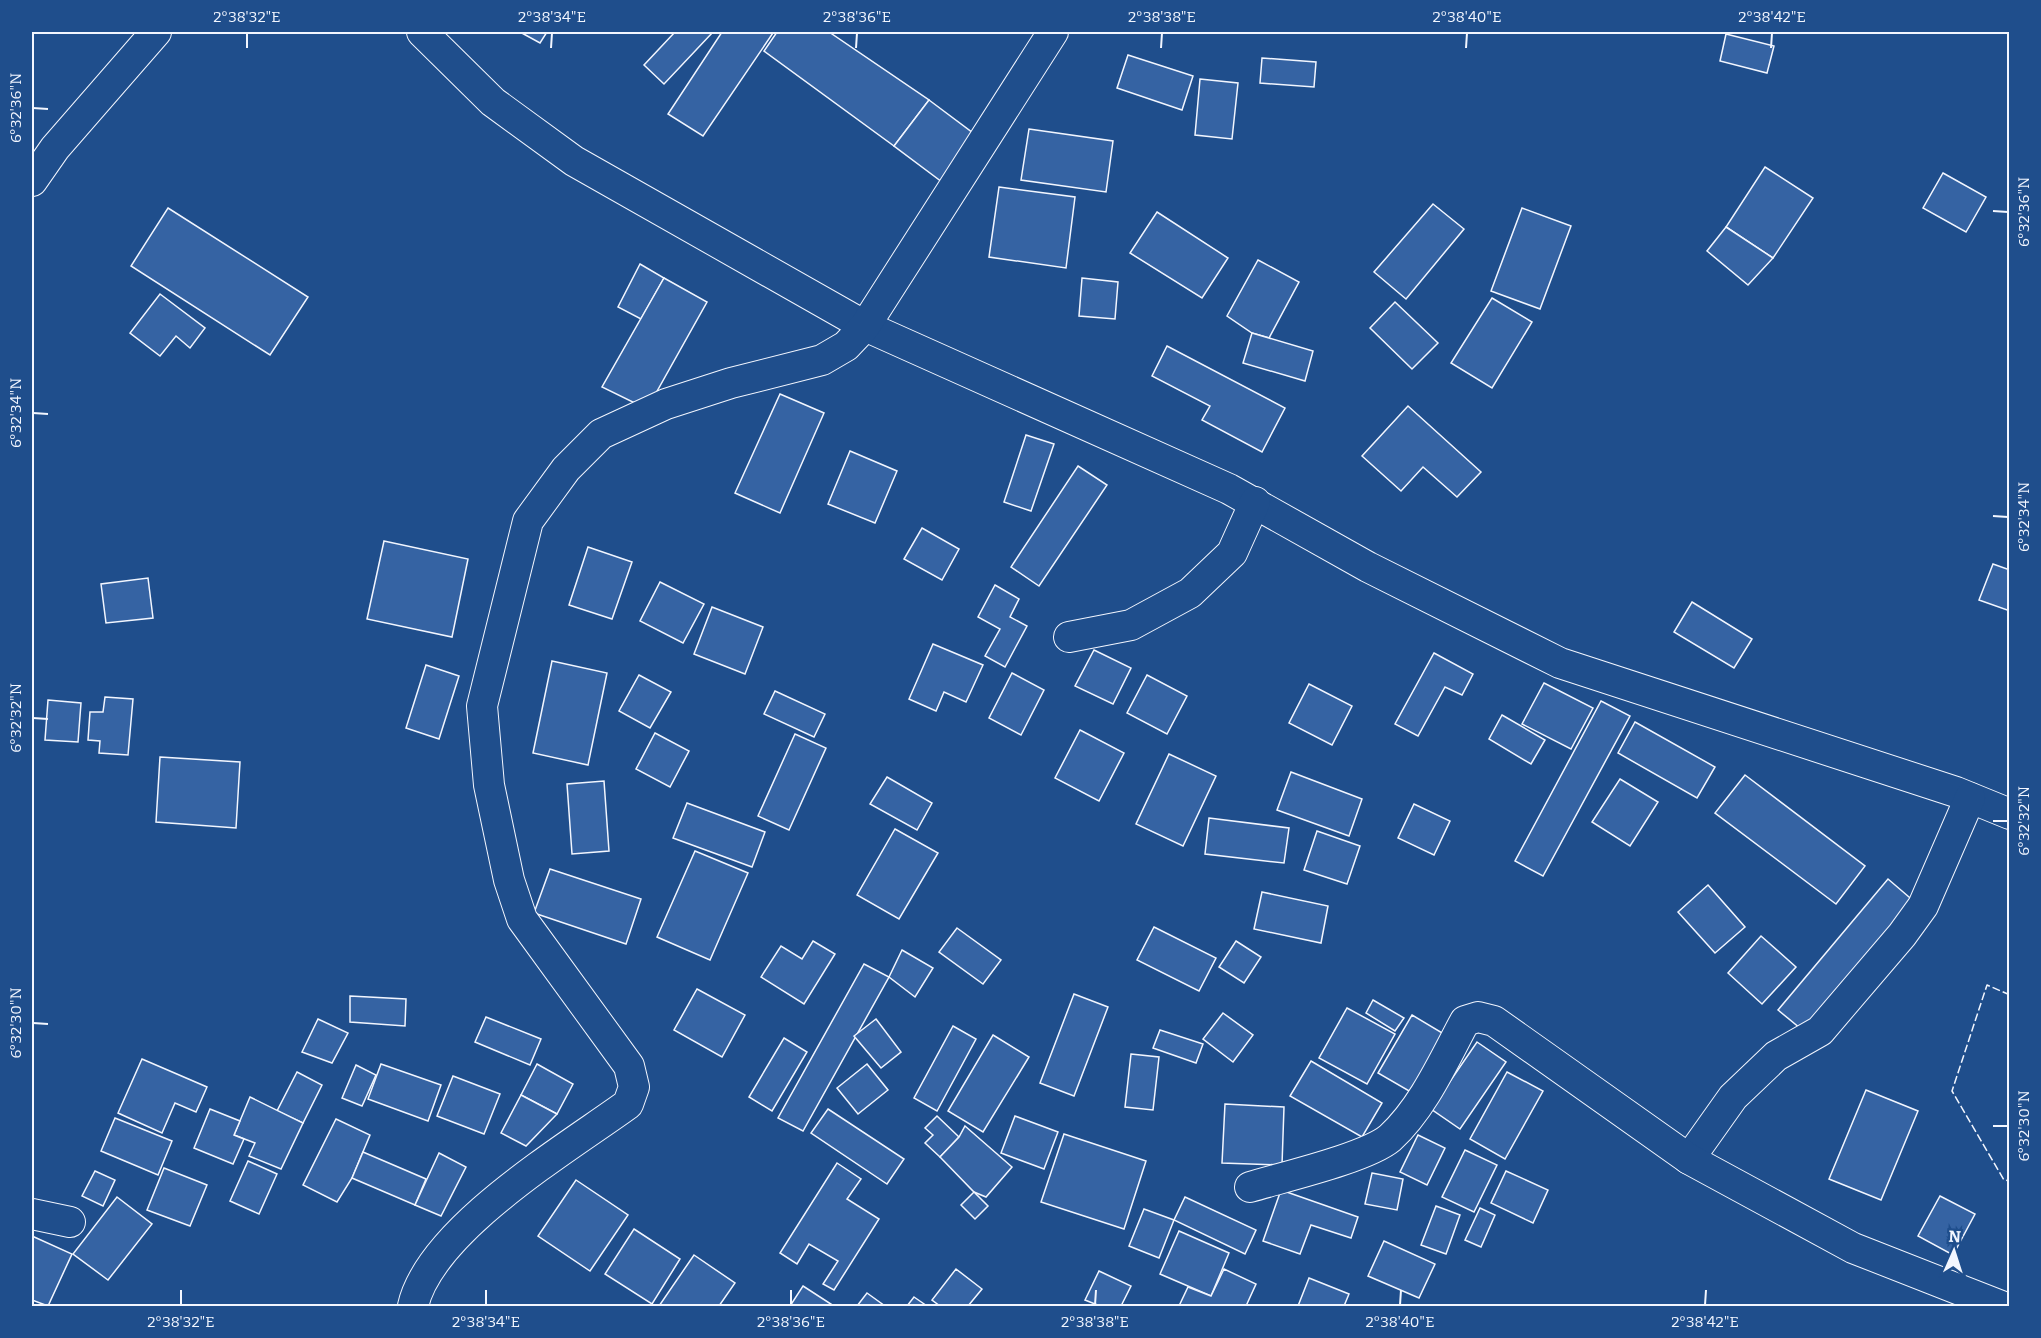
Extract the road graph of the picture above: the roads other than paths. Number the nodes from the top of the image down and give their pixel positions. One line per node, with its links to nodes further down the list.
1 (156, 32): 4 (street)
2 (422, 32): 5 (street)
3 (1053, 32): 5 (street)
4 (32, 181)
5 (865, 326): 6 (street); 14 (street)
6 (1255, 502): 7 (street); 8 (street)
7 (1069, 637)
8 (1970, 798): 9 (street); 10 (street)
9 (2010, 814)
10 (1689, 1159): 11 (street); 15 (street)
11 (1250, 1187)
12 (32, 1214): 13 (street)
13 (70, 1222)
14 (413, 1306)
15 (2001, 1306)

